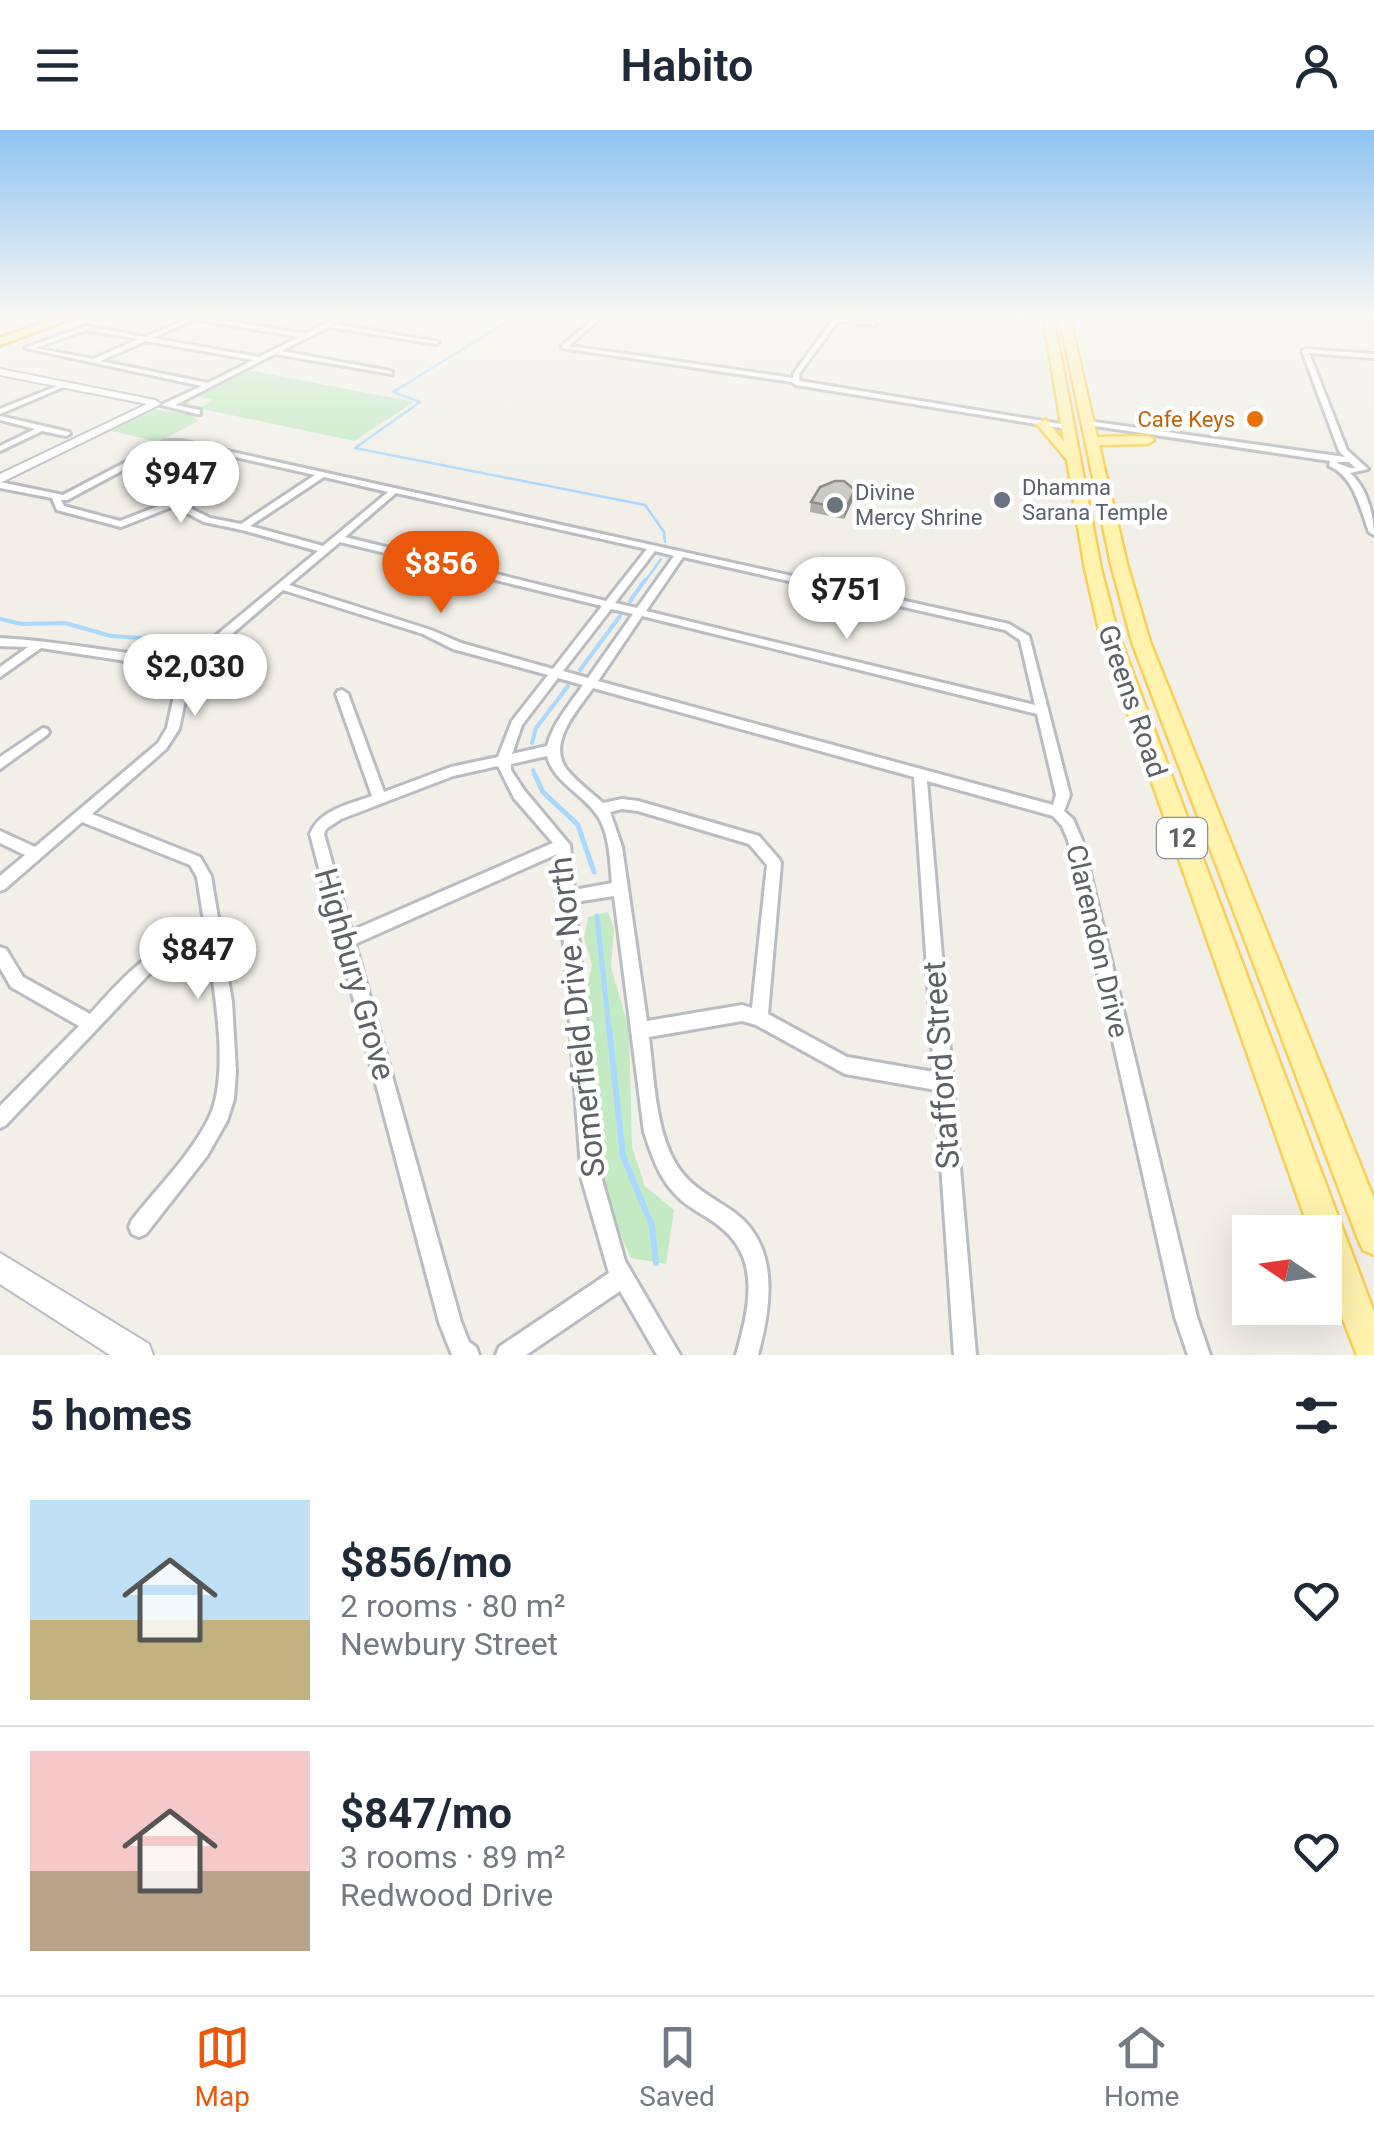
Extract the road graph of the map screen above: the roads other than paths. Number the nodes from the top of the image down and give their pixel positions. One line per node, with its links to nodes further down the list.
1 (0, 372): 12 (main road)
2 (145, 372): 13 (street)
3 (236, 372): 13 (street)
4 (385, 372): 10 (street)
5 (740, 372): 11 (street)
6 (798, 372): 11 (street)
7 (1063, 372): 21 (main road, Greens Road / 12)
8 (1077, 372): 14 (main road, Greens Road / 12)
9 (1310, 372): 27 (street)
10 (390, 373)
11 (793, 380): 15 (street)
12 (64, 384): 16 (main road); 19 (street)
13 (209, 386): 16 (street)
14 (1080, 388): 21 (main road, Greens Road / 12); 22 (main road)
15 (886, 399): 18 (street); 20 (street)
16 (162, 405): 17 (street); 32 (main road)
17 (197, 412)
18 (1026, 414): 21 (main road)
19 (0, 415): 23 (street)
20 (1042, 423): 21 (street); 28 (main road)
21 (1078, 426): 22 (street); 25 (main road); 28 (main road, Greens Road / 12); 53 (main road, Greens Road / 12)
22 (1114, 427): 27 (street)
23 (39, 430): 24 (street); 26 (street)
24 (66, 434)
25 (1148, 440): 27 (street)
26 (0, 450)
27 (1337, 461): 29 (street); 29 (street)
28 (1074, 462): 52 (main road, Greens Road / 12)
29 (1358, 470): 30 (street); 36 (street)
30 (1374, 470)
31 (321, 475): 33 (street, Clarendon Drive); 34 (street, Clarendon Drive); 35 (street)
32 (0, 482): 34 (street)
33 (392, 492): 37 (street); 39 (street, Clarendon Drive)
34 (56, 499): 35 (street)
35 (243, 527): 38 (street)
36 (1374, 532)
37 (340, 539): 38 (street); 42 (street)
38 (324, 550): 41 (street)
39 (651, 550): 40 (street, Clarendon Drive); 42 (street)
40 (679, 556): 43 (street); 51 (street, Clarendon Drive)
41 (280, 586): 46 (street); 48 (street)
42 (607, 604): 43 (street); 48 (street)
43 (642, 612): 49 (street); 51 (street)
44 (0, 642): 45 (street)
45 (40, 644): 46 (street); 47 (street)
46 (195, 664): 62 (street)
47 (0, 673)
48 (555, 673): 49 (street); 56 (street)
49 (592, 683): 55 (street); 58 (street)
50 (342, 694): 59 (street)
51 (1043, 711): 61 (street, Clarendon Drive)
52 (1137, 714): 53 (main road); 81 (main road, Greens Road / 12)
53 (1170, 717): 78 (main road, Greens Road / 12)
54 (43, 732): 57 (street)
55 (552, 750): 56 (street, Highbury Grove); 60 (street)
56 (504, 758): 59 (street, Highbury Grove); 64 (street, Somerfield Drive North)
57 (0, 764)
58 (920, 775): 61 (street); 75 (street, Stafford Street)
59 (380, 799): 70 (street, Highbury Grove)
60 (600, 809): 67 (street); 72 (street)
61 (1056, 812): 89 (street, Clarendon Drive)
62 (81, 816): 65 (street); 69 (street)
63 (0, 836): 65 (street)
64 (563, 846): 68 (street, Somerfield Drive North); 70 (street)
65 (37, 854): 66 (street)
66 (0, 885)
67 (621, 888): 68 (street); 74 (street)
68 (569, 897): 80 (street, Somerfield Drive North)
69 (210, 933): 73 (street); 77 (street)
70 (347, 940): 84 (street, Highbury Grove)
71 (0, 954): 73 (street)
72 (759, 1018): 74 (street); 75 (street)
73 (92, 1024): 76 (street)
74 (640, 1030): 87 (street)
75 (941, 1082): 88 (street, Stafford Street)
76 (0, 1118)
77 (139, 1228)
78 (1374, 1239)
79 (0, 1267): 83 (main road)
80 (622, 1278): 85 (street); 86 (street, Somerfield Drive North)
81 (1366, 1317): 82 (main road, Greens Road / 12)
82 (1374, 1354)
83 (138, 1355)
84 (468, 1355)
85 (507, 1355)
86 (668, 1355)
87 (747, 1355)
88 (965, 1355)
89 (1199, 1355)

